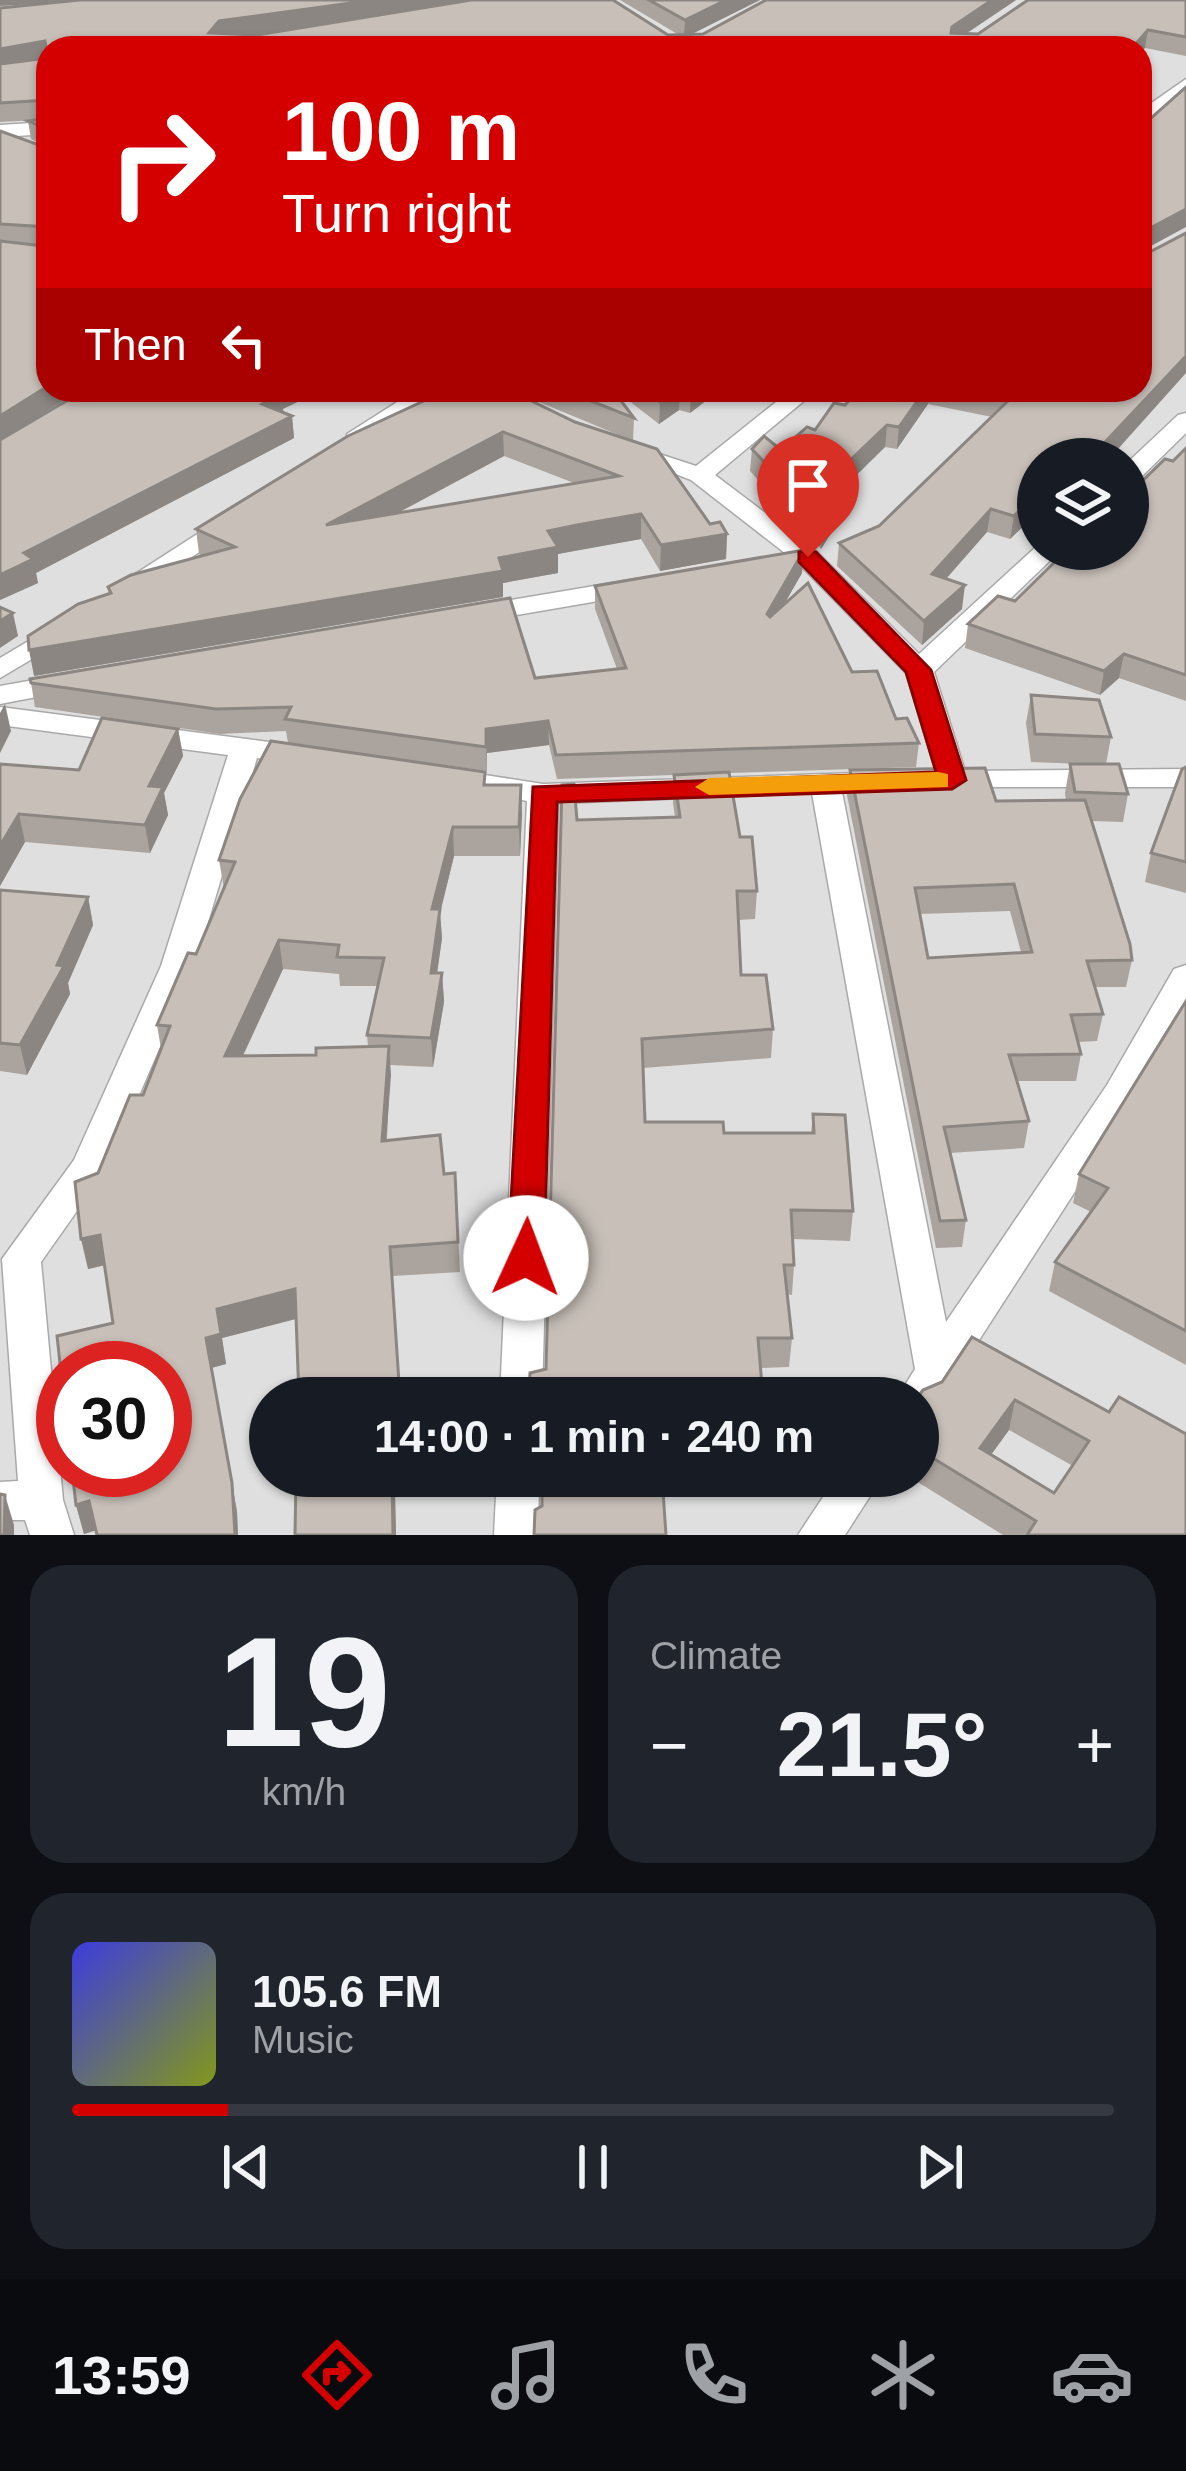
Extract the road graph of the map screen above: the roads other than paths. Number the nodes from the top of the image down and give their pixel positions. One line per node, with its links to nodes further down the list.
1 (1186, 84): 2 (street)
2 (1152, 111)
3 (36, 130): 4 (street)
4 (0, 135): 5 (street)
5 (27, 149)
6 (414, 402): 10 (street)
7 (790, 402): 12 (street)
8 (1186, 420): 11 (street)
9 (604, 443): 12 (street)
10 (334, 454)
11 (1149, 456)
12 (700, 475): 14 (street)
13 (255, 505): 19 (street)
14 (808, 557): 15 (street); 20 (street)
15 (761, 566)
16 (1026, 570): 20 (street)
17 (669, 581): 18 (street)
18 (438, 620)
19 (0, 670)
20 (919, 670): 28 (street)
21 (92, 679): 22 (street)
22 (0, 695)
23 (0, 716): 24 (street)
24 (245, 748): 25 (street); 32 (street)
25 (347, 762)
26 (1186, 778): 28 (street)
27 (456, 779): 30 (street)
28 (952, 780): 29 (street)
29 (825, 782): 30 (street); 34 (street)
30 (543, 794): 33 (street)
31 (1186, 976): 35 (street)
32 (10, 1259): 38 (street)
33 (522, 1377)
34 (925, 1377)
35 (933, 1377)
36 (517, 1497): 39 (street)
37 (847, 1497): 40 (street)
38 (31, 1512)
39 (516, 1535)
40 (820, 1535)

